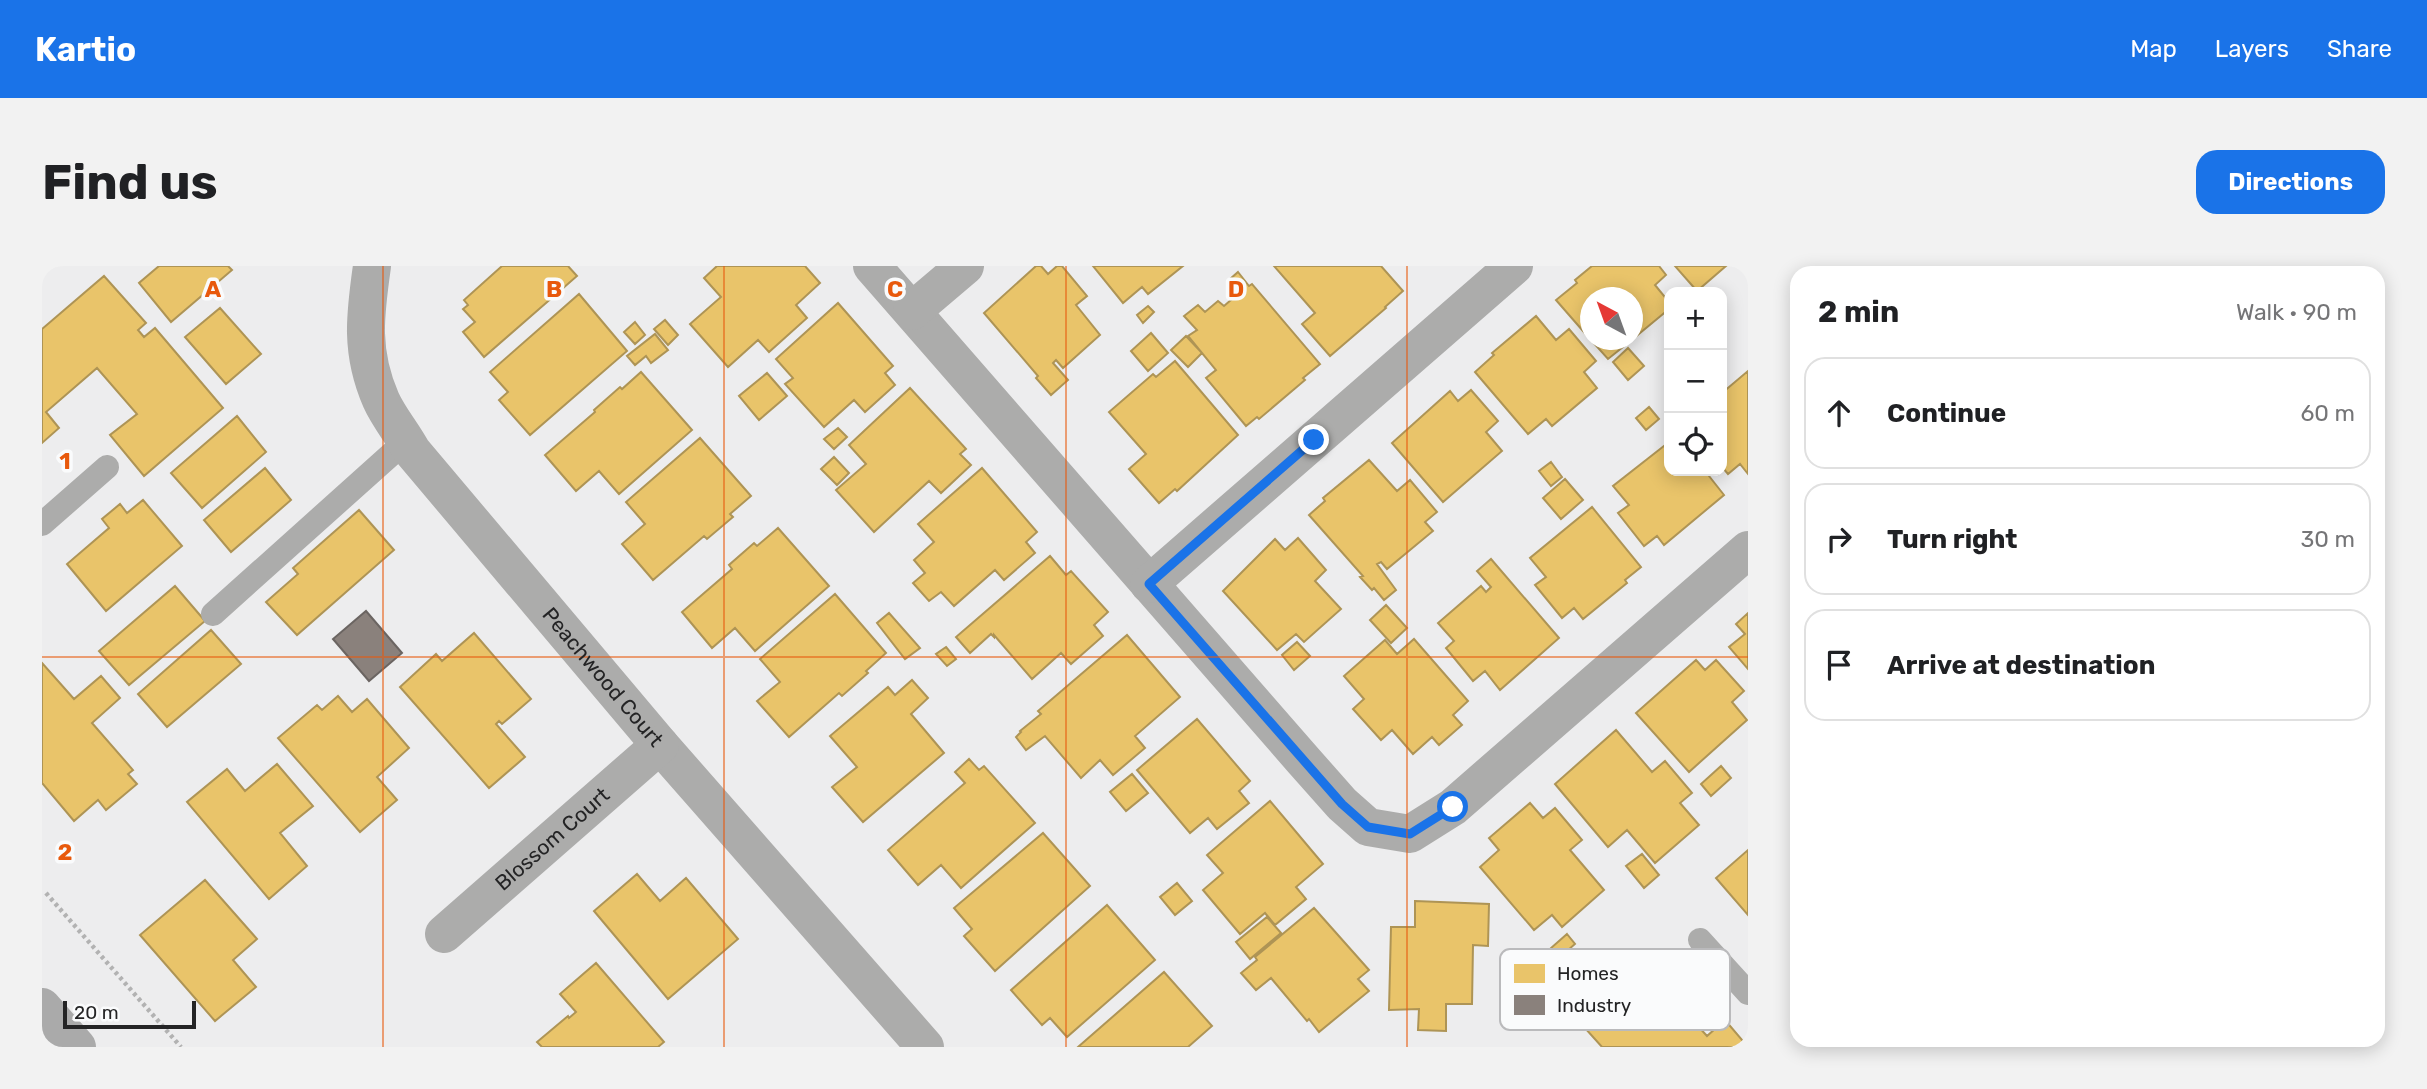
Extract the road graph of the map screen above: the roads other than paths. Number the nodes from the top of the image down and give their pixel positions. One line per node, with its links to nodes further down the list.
1 (373, 266): 6 (street, Peachwood Court)
2 (872, 266): 5 (street)
3 (965, 266): 5 (street)
4 (1514, 266): 10 (street)
5 (912, 312): 10 (street)
6 (406, 441): 11 (lane); 12 (street, Peachwood Court)
7 (107, 467): 8 (lane)
8 (42, 524)
9 (1748, 550): 10 (street)
10 (1149, 584)
11 (213, 614)
12 (660, 745): 13 (street, Blossom Court); 20 (street, Peachwood Court)
13 (444, 934)
14 (1700, 940): 15 (lane)
15 (1708, 949)
16 (1730, 973): 17 (lane)
17 (1748, 993)
18 (42, 1007): 19 (main road)
19 (77, 1047)
20 (925, 1047)

